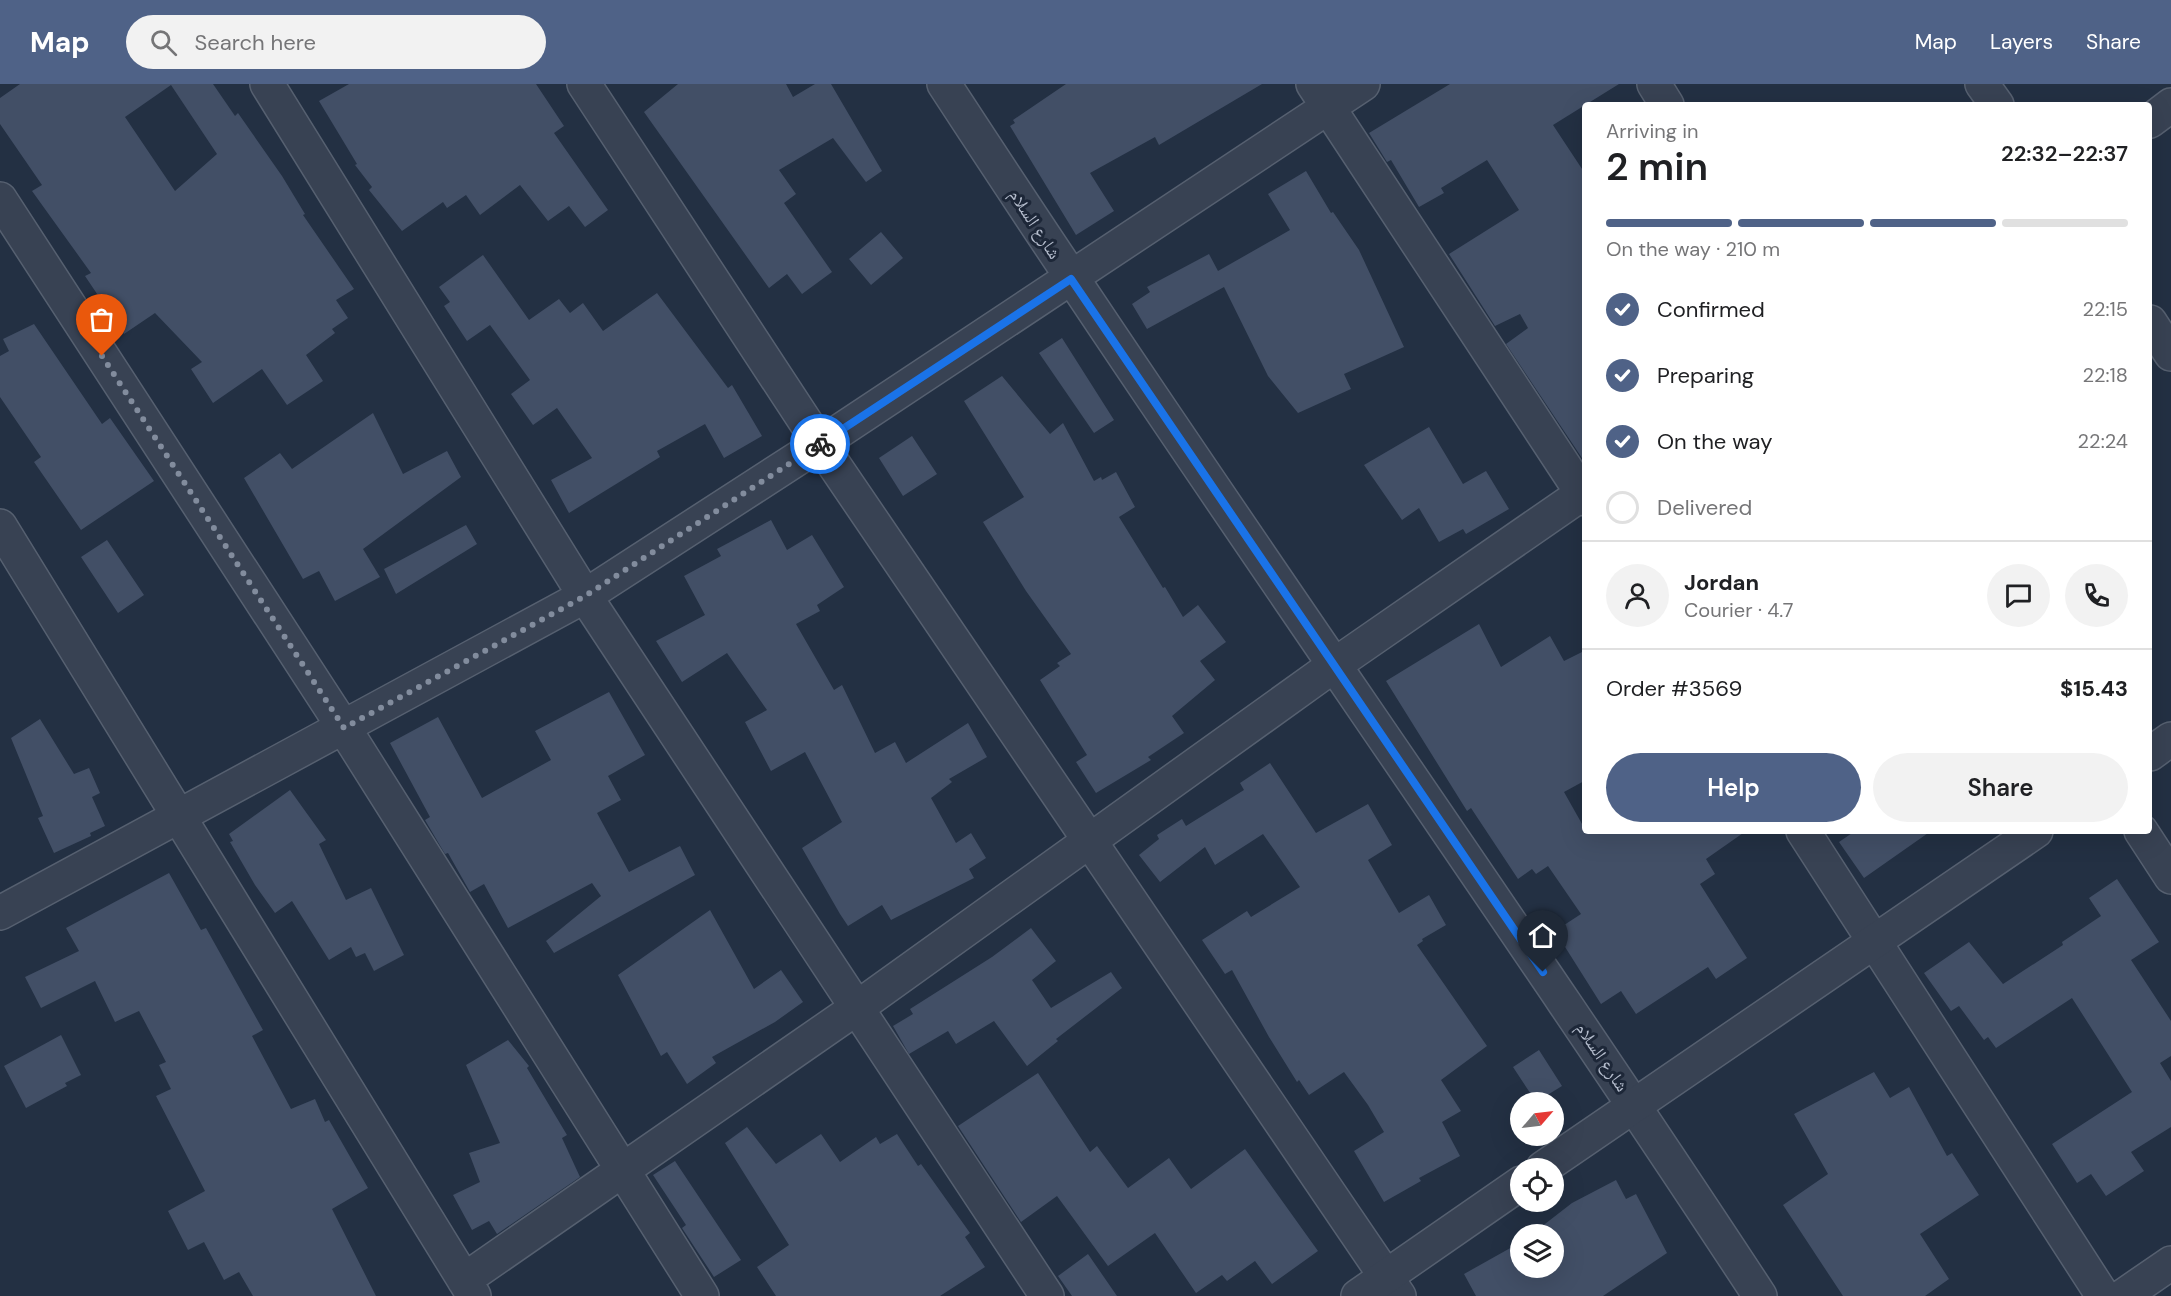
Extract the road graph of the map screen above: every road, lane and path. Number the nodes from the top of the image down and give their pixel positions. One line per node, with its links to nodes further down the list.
1 (267, 84): 20 (street)
2 (584, 84): 16 (street)
3 (944, 84): 13 (street, شارع السلام)
4 (1363, 84): 7 (street)
5 (1654, 84): 8 (street)
6 (1982, 84): 9 (street)
7 (1322, 96): 13 (street); 17 (street)
8 (1665, 102)
9 (1995, 102)
10 (2171, 105): 11 (street)
11 (2152, 119)
12 (0, 199): 22 (street)
13 (1071, 279): 16 (street); 21 (street, شارع السلام)
14 (2152, 325): 15 (street)
15 (2171, 354)
16 (820, 444): 20 (street); 29 (street)
17 (1582, 491)
18 (1582, 495): 21 (street)
19 (0, 526): 25 (street)
20 (585, 596): 22 (street); 33 (street)
21 (1333, 666): 29 (street); 34 (street, شارع السلام)
22 (344, 728): 25 (street); 36 (street)
23 (2171, 739): 24 (street)
24 (2152, 753)
25 (178, 816): 31 (street); 40 (street)
26 (1805, 834): 32 (street)
27 (2032, 834): 32 (street)
28 (2143, 834): 30 (street)
29 (1091, 839): 33 (street); 39 (street)
30 (2171, 877)
31 (0, 913)
32 (1876, 942): 34 (street); 45 (street)
33 (858, 1007): 36 (street); 42 (street)
34 (1635, 1106): 35 (street); 44 (street, شارع السلام)
35 (1558, 1158)
36 (622, 1172): 40 (street); 41 (street)
37 (1510, 1192): 39 (street)
38 (2171, 1263): 46 (street)
39 (1392, 1286): 43 (street)
40 (469, 1288)
41 (702, 1296)
42 (1047, 1296)
43 (1358, 1296)
44 (1760, 1296)
45 (2103, 1296)
46 (2123, 1296)

